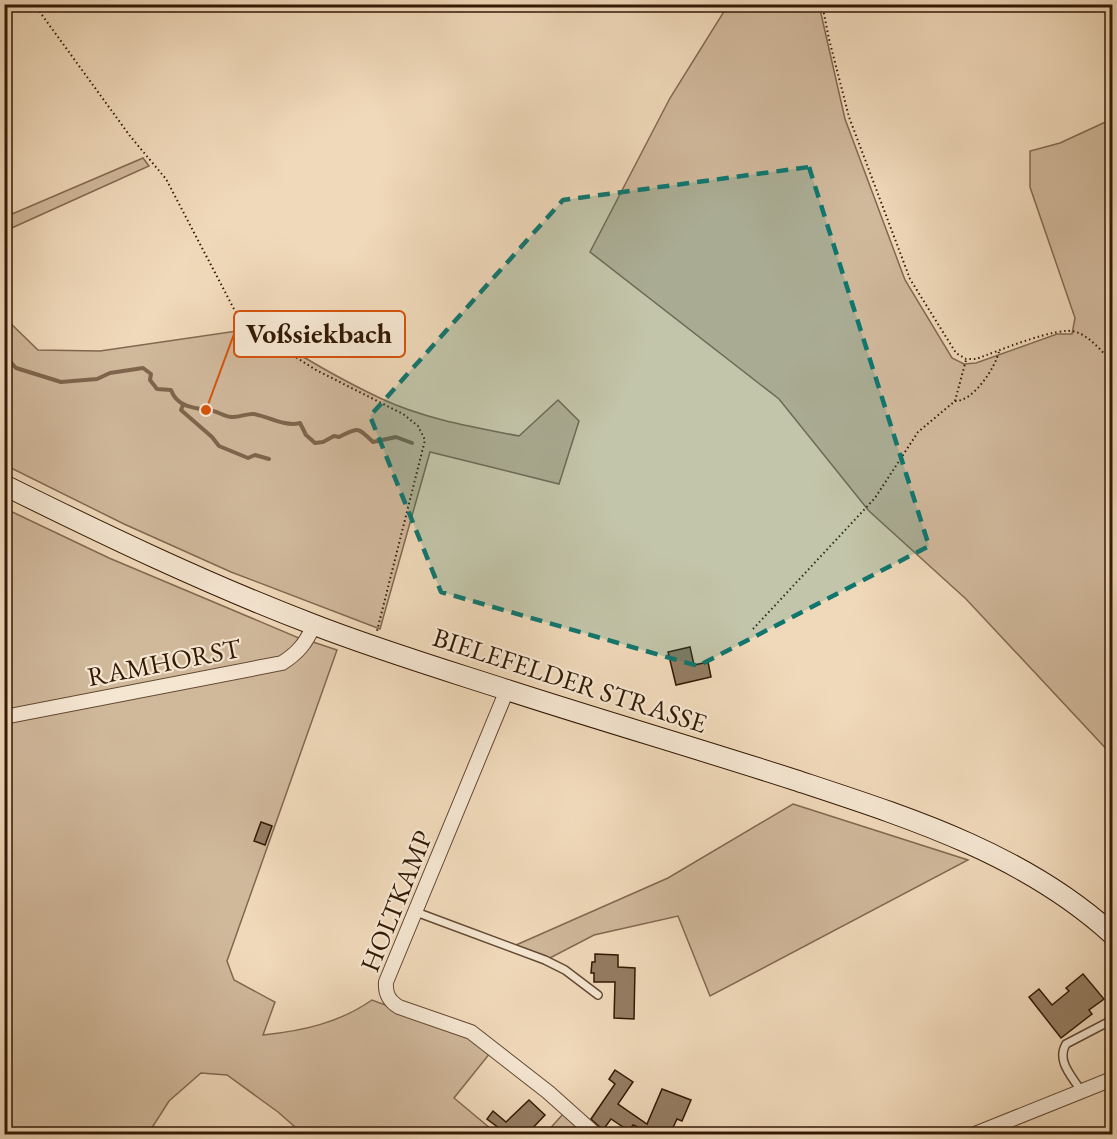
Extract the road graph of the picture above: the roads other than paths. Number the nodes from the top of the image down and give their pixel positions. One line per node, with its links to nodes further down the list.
1 (4, 484): 2 (main road, BIELEFELDER STRASSE)
2 (314, 625): 3 (main road, BIELEFELDER STRASSE); 4 (street, RAMHORST)
3 (507, 690): 5 (street, HOLTKAMP); 6 (main road, BIELEFELDER STRASSE)
4 (4, 717)
5 (416, 912): 7 (lane); 11 (street, HOLTKAMP)
6 (1113, 934)
7 (598, 995)
8 (1113, 1020): 10 (lane)
9 (1113, 1080): 10 (street)
10 (1081, 1091): 12 (street)
11 (594, 1134)
12 (975, 1134)

